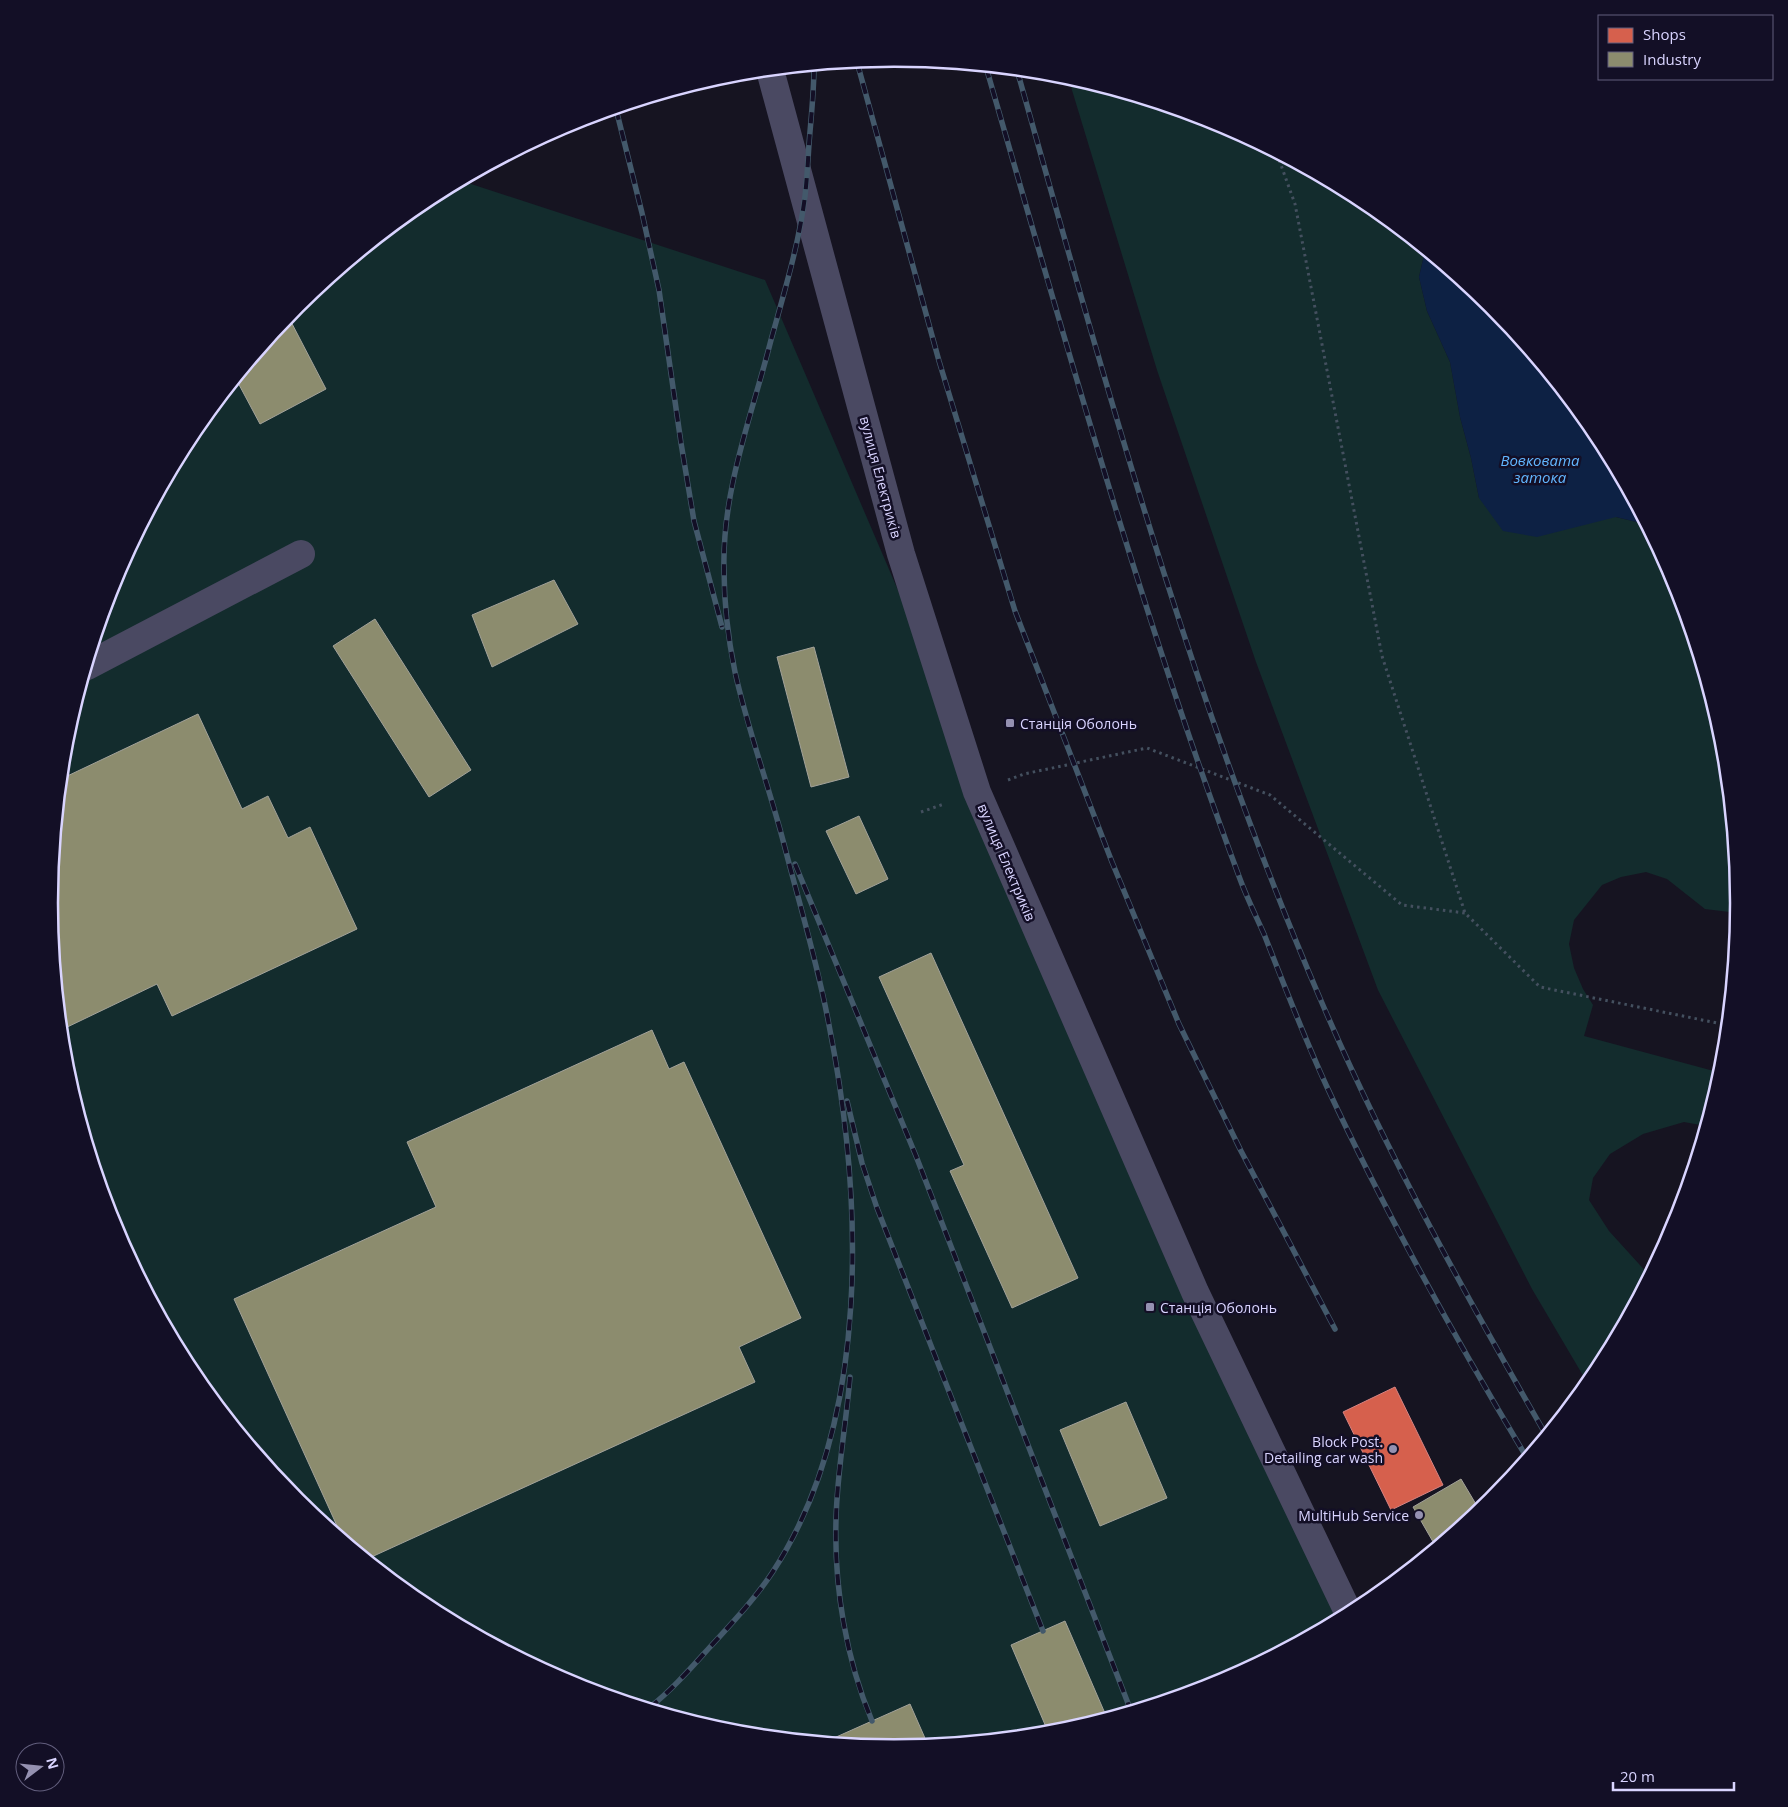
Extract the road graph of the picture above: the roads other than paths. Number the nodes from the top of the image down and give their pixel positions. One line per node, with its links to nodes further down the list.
1 (772, 76): 4 (street, вулиця Електриків)
2 (301, 554): 3 (street)
3 (94, 663)
4 (1346, 1607)

